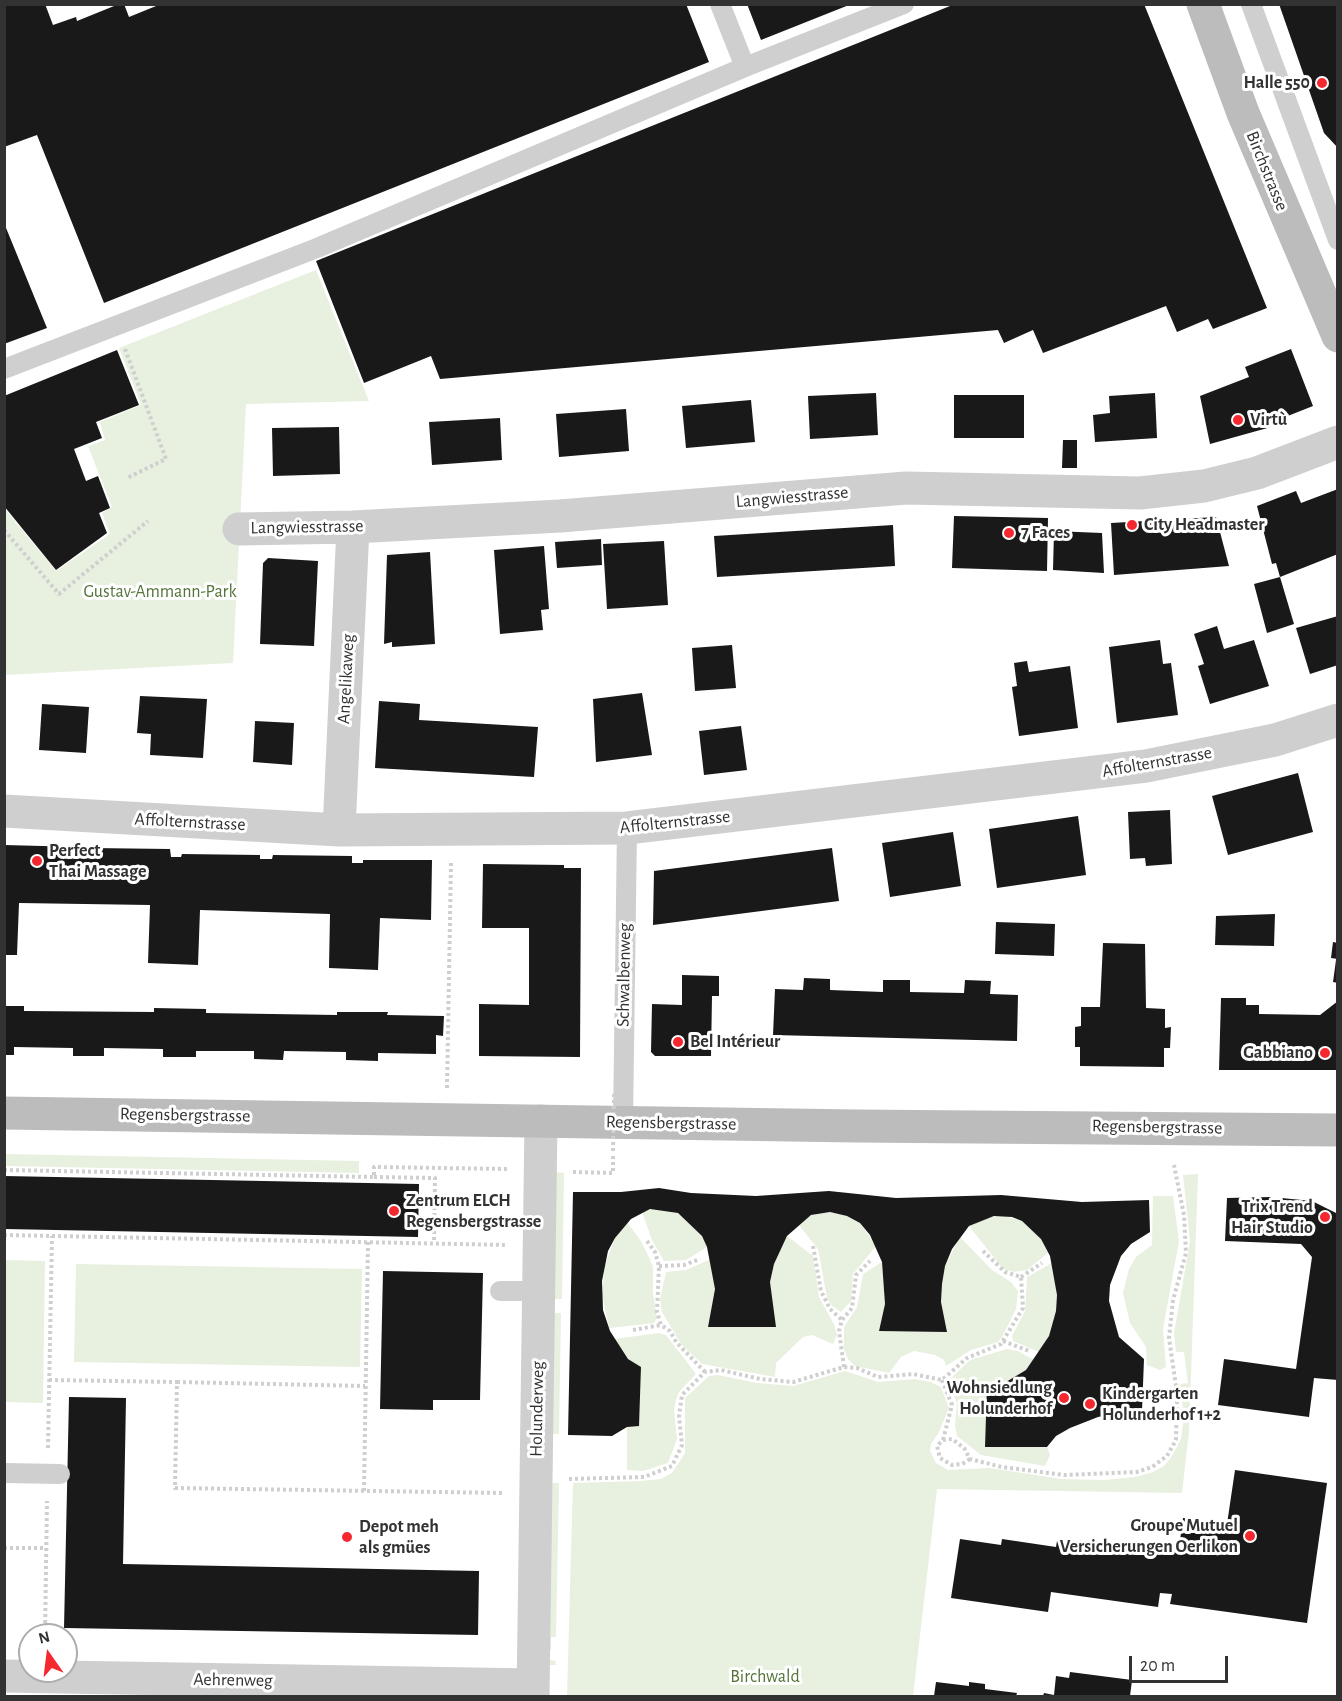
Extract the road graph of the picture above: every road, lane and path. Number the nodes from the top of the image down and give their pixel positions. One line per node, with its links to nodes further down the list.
1 (720, 4): 5 (lane)
2 (904, 4): 5 (lane)
3 (1203, 4): 8 (street, Birchstrasse)
4 (1251, 4): 6 (lane)
5 (745, 67): 7 (lane)
6 (1338, 240)
7 (117, 324): 9 (lane); 11 (path)
8 (1338, 336)
9 (4, 369)
10 (1338, 442): 13 (street, Langwiesstrasse)
11 (127, 478)
12 (148, 521): 15 (path)
13 (353, 527): 14 (street, Langwiesstrasse); 19 (street, Angelikaweg)
14 (239, 529)
15 (4, 530)
16 (1338, 720): 18 (street, Affolternstrasse)
17 (4, 811): 19 (street, Affolternstrasse)
18 (627, 828): 19 (street, Affolternstrasse); 22 (lane, Schwalbenweg)
19 (339, 831)
20 (451, 852): 21 (path)
21 (447, 1088)
22 (619, 1108): 24 (street, Regensbergstrasse); 25 (street, Regensbergstrasse); 29 (path, bridge)
23 (4, 1113): 24 (street, Regensbergstrasse)
24 (541, 1121): 36 (street, Holunderweg)
25 (1338, 1130)
26 (1174, 1165): 57 (path)
27 (510, 1169): 30 (path)
28 (4, 1170): 30 (path)
29 (572, 1172)
30 (374, 1177): 35 (path)
31 (4, 1235): 32 (path)
32 (52, 1236): 34 (path); 54 (path)
33 (647, 1241): 42 (path)
34 (368, 1242): 35 (path); 55 (path)
35 (434, 1243): 36 (path)
36 (539, 1245): 45 (street, Holunderweg)
37 (813, 1246): 46 (path)
38 (982, 1250): 43 (path)
39 (700, 1259): 42 (path)
40 (870, 1261): 46 (path)
41 (1042, 1263): 43 (path)
42 (660, 1266): 47 (path)
43 (1021, 1277): 49 (path)
44 (500, 1291): 45 (lane)
45 (538, 1292): 66 (street, Holunderweg)
46 (842, 1320): 51 (path)
47 (661, 1325): 48 (path); 52 (path)
48 (633, 1330)
49 (1003, 1341): 50 (path); 53 (path)
50 (1029, 1351)
51 (844, 1367): 52 (path); 53 (path)
52 (705, 1372): 60 (path)
53 (942, 1380): 56 (path)
54 (177, 1382): 55 (path); 61 (path)
55 (365, 1386): 61 (path)
56 (943, 1440): 57 (path); 57 (path)
57 (970, 1459)
58 (4, 1473): 59 (lane)
59 (60, 1474)
60 (566, 1479)
61 (364, 1491): 62 (path)
62 (507, 1493)
63 (4, 1548): 64 (path)
64 (45, 1623)
65 (4, 1676): 66 (street, Aehrenweg)
66 (533, 1691)

